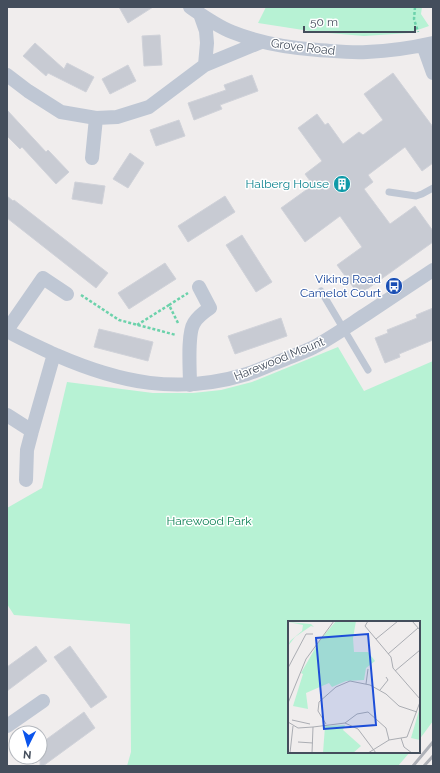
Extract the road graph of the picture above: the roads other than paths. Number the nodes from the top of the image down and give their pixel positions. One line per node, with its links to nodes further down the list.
1 (195, 11): 2 (street); 4 (street)
2 (261, 42): 3 (street, Grove Road); 4 (street, Grove Road)
3 (428, 44): 5 (street)
4 (205, 65): 7 (street, Grove Road)
5 (433, 73)
6 (7, 75): 7 (street, Grove Road)
7 (96, 118): 8 (street)
8 (92, 158)
9 (433, 188): 10 (lane)
10 (389, 192)
11 (433, 270): 15 (street, Harewood Mount)
12 (199, 287): 19 (street)
13 (321, 291): 15 (lane)
14 (67, 294): 16 (street)
15 (343, 329): 18 (lane); 19 (street, Harewood Mount)
16 (7, 331): 17 (street, Harewood Mount)
17 (54, 354): 19 (street, Harewood Mount); 21 (street)
18 (368, 370)
19 (190, 385)
20 (7, 415): 21 (street)
21 (32, 431): 22 (street)
22 (26, 480)
23 (43, 701): 24 (street)
24 (7, 726)

